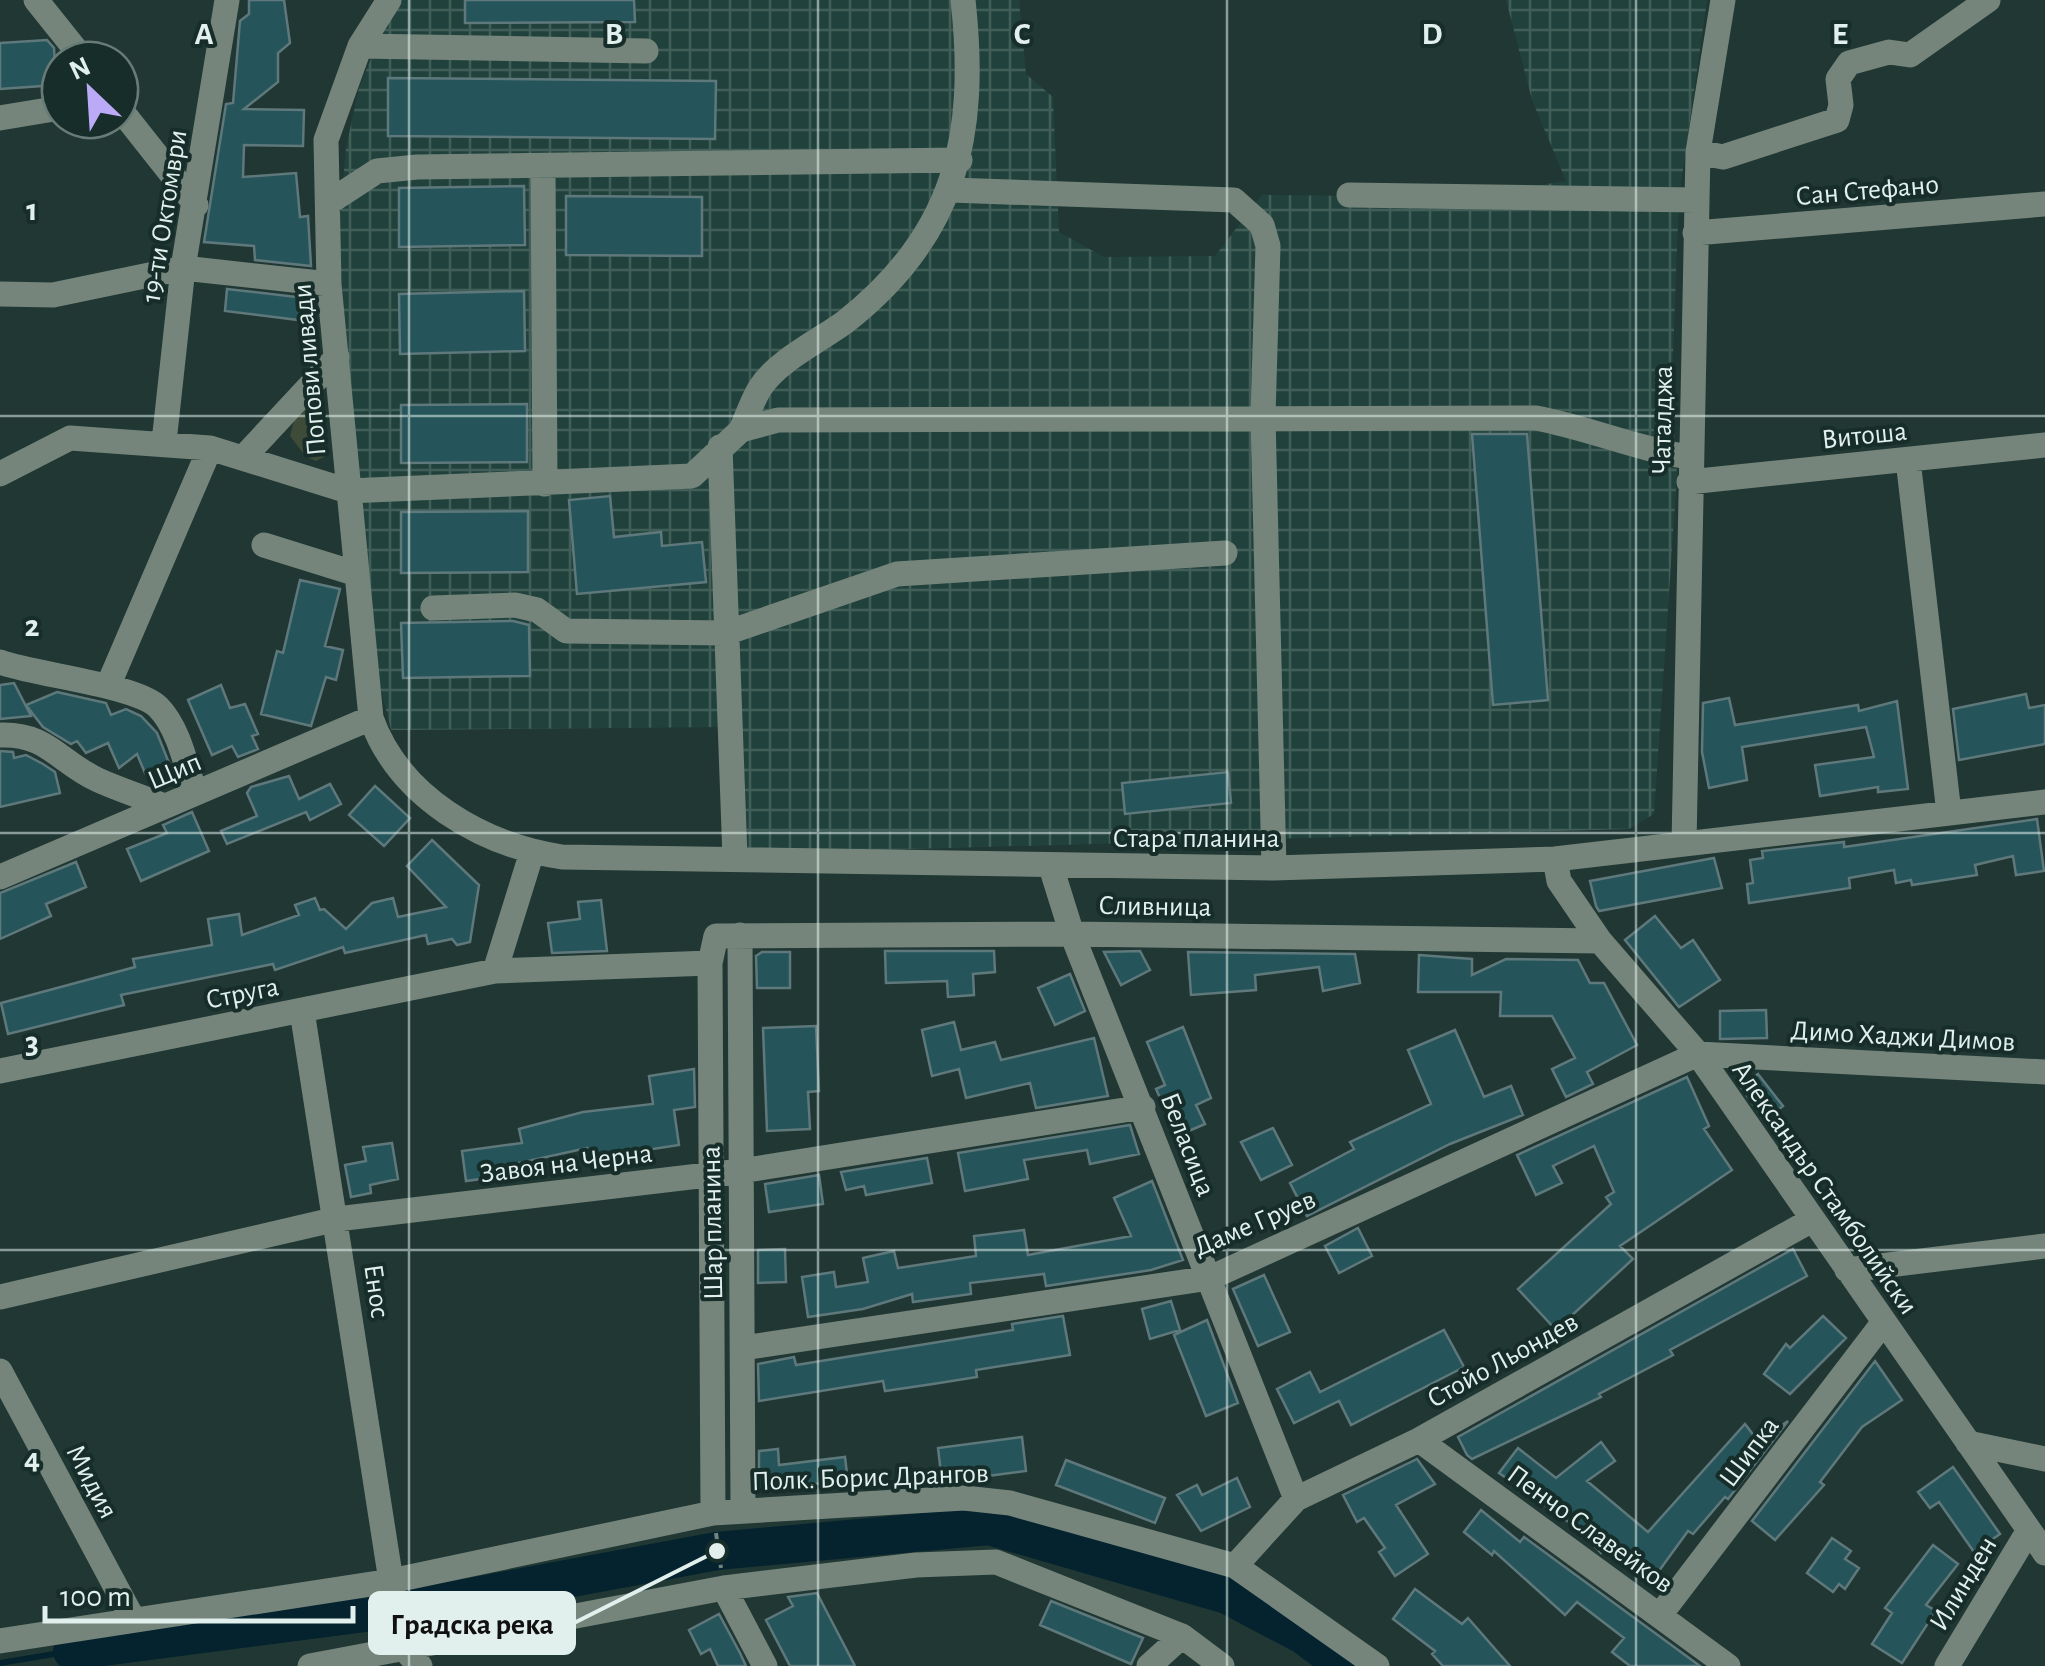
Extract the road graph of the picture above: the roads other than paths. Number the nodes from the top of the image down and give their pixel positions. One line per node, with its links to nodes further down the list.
1 (36, 0): 7 (street)
2 (227, 0): 21 (street, 19-ти Октомври)
3 (389, 0): 8 (street, Попови ливади)
4 (963, 0): 14 (street)
5 (1723, 0): 13 (street, Чаталджа)
6 (1988, 0): 13 (street)
7 (68, 40)
8 (360, 46): 9 (street); 19 (street, Попови ливади)
9 (646, 51)
10 (40, 111): 11 (street)
11 (0, 118)
12 (140, 134): 21 (street)
13 (1698, 152): 18 (street, Чаталджа)
14 (960, 160): 15 (street); 16 (street)
15 (543, 168): 19 (street); 36 (street)
16 (951, 190): 27 (street); 28 (street)
17 (1348, 196): 18 (street)
18 (1696, 200): 22 (street, Чаталджа)
19 (328, 203): 24 (street, Попови ливади)
20 (2045, 204): 22 (street, Сан Стефано)
21 (196, 205): 23 (street, 19-ти Октомври)
22 (1695, 233): 34 (street, Чаталджа)
23 (182, 268): 24 (street); 25 (street); 29 (street, 19-ти Октомври)
24 (329, 284): 26 (street, Попови ливади)
25 (0, 294)
26 (337, 357): 32 (street); 37 (street, Попови ливади)
27 (1264, 417): 28 (street, Витоша); 34 (street, Витоша); 57 (street)
28 (731, 438): 36 (street); 42 (street)
29 (164, 442): 31 (street); 35 (street)
30 (2045, 444): 33 (street, Витоша)
31 (210, 448): 32 (street); 44 (street)
32 (243, 458): 37 (street)
33 (1908, 460): 34 (street, Витоша); 51 (street)
34 (1690, 469): 52 (street, Чаталджа)
35 (0, 474)
36 (545, 484): 37 (street)
37 (348, 491): 40 (street, Попови ливади)
38 (264, 545): 40 (street)
39 (1225, 553): 42 (street)
40 (357, 574): 45 (street, Попови ливади)
41 (433, 608): 42 (street)
42 (726, 633): 54 (street)
43 (0, 662): 44 (street)
44 (108, 686): 48 (street)
45 (371, 718): 47 (street, Попови ливади); 48 (street, Щип)
46 (0, 735): 50 (street)
47 (381, 746): 53 (street, Стара планина)
48 (195, 793): 50 (street, Щип)
49 (2045, 802): 51 (street, Стара планина)
50 (164, 806): 58 (street, Щип)
51 (1949, 813): 52 (street, Стара планина)
52 (1684, 844): 55 (street, Стара планина)
53 (532, 852): 54 (street, Стара планина); 63 (street)
54 (735, 858): 56 (street, Стара планина)
55 (1555, 860): 57 (street, Стара планина); 61 (street, Александър Стамболийски)
56 (1051, 867): 57 (street, Стара планина); 59 (street, Беласица)
57 (1274, 868)
58 (0, 877)
59 (1072, 934): 60 (street, Сливница); 61 (street, Сливница); 68 (street, Беласица)
60 (740, 935): 62 (street, Сливница); 69 (street, Шар планина)
61 (1600, 941): 65 (street, Александър Стамболийски)
62 (711, 952): 63 (street, Струга); 70 (street, Шар планина)
63 (496, 970): 64 (street, Струга)
64 (302, 1011): 66 (street, Струга); 71 (street, Енос)
65 (1698, 1054): 67 (street, Димо Хаджи Димов); 72 (street, Александър Стамболийски); 75 (street, Даме Груев)
66 (0, 1071)
67 (2045, 1072)
68 (1142, 1107): 69 (street, Завоя на Черна); 75 (street, Беласица)
69 (741, 1171): 70 (street, Завоя на Черна); 78 (street, Шар планина)
70 (709, 1176): 71 (street, Завоя на Черна); 85 (street, Шар планина)
71 (337, 1219): 76 (street, Завоя на Черна); 89 (street, Енос)
72 (1812, 1220): 74 (street, Александър Стамболийски); 80 (street, Стойо Льондев)
73 (2045, 1246): 74 (street)
74 (1848, 1270): 77 (street, Александър Стамболийски)
75 (1210, 1278): 78 (street, Даме Груев); 83 (street, Беласица)
76 (0, 1297)
77 (1884, 1323): 81 (street, Александър Стамболийски); 91 (street, Шипка)
78 (743, 1348): 84 (street, Шар планина)
79 (0, 1371): 92 (street, Мидия)
80 (1419, 1440): 83 (street, Стойо Льондев); 91 (street, Пенчо Славейков)
81 (1968, 1443): 82 (street); 86 (street, Александър Стамболийски)
82 (2045, 1459)
83 (1296, 1499): 88 (street, Стойо Льондев)
84 (743, 1510): 85 (street, Полк. Борис Дрангов); 88 (street, Полк. Борис Дрангов)
85 (713, 1512): 89 (street, Полк. Борис Дрангов)
86 (2029, 1530): 87 (street, Александър Стамболийски); 102 (street, Илинден)
87 (2045, 1553)
88 (1235, 1566): 100 (street, Полк. Борис Дрангов)
89 (391, 1581): 92 (street, Полк. Борис Дрангов); 95 (street)
90 (724, 1588): 93 (street); 95 (street); 97 (street)
91 (1660, 1615): 101 (street, Пенчо Славейков)
92 (134, 1619): 94 (street, Полк. Борис Дрангов)
93 (1182, 1636): 98 (street); 99 (street)
94 (0, 1642)
95 (412, 1657): 96 (street)
96 (310, 1666)
97 (766, 1666)
98 (1149, 1666)
99 (1222, 1666)
100 (1378, 1666)
101 (1728, 1666)
102 (1947, 1666)

